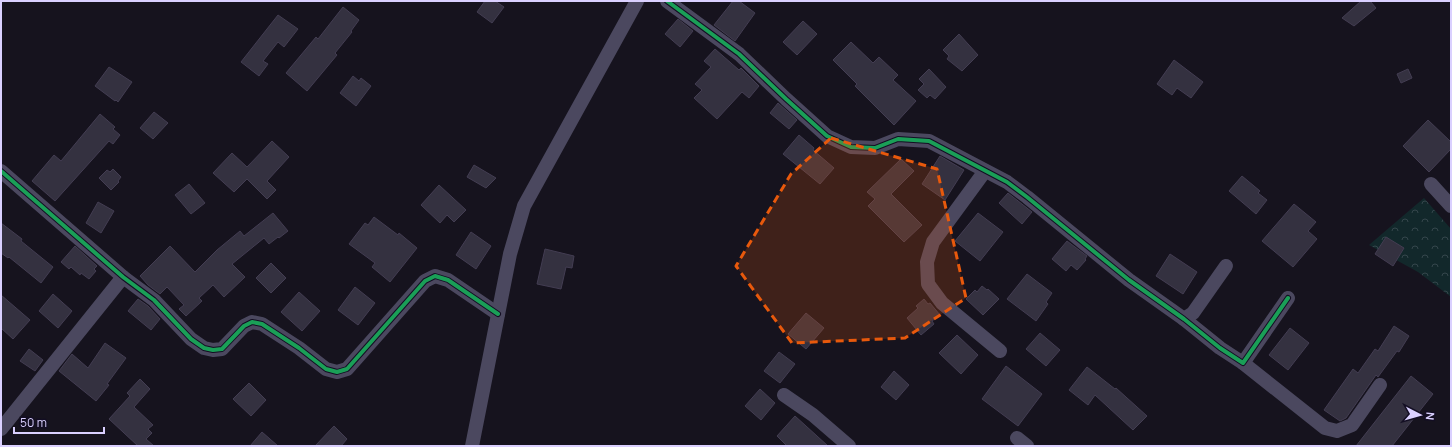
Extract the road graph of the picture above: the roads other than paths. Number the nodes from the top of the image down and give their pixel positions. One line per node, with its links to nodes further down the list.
1 (637, 1): 10 (street)
2 (667, 1): 4 (street)
3 (1, 171): 8 (street)
4 (984, 171): 11 (street); 12 (street)
5 (1431, 184): 6 (street)
6 (1451, 206)
7 (1226, 266): 11 (street)
8 (123, 277): 10 (street); 16 (street)
9 (1288, 298): 13 (street)
10 (498, 314): 17 (street)
11 (1184, 319): 13 (street)
12 (1000, 351)
13 (1243, 363): 14 (street)
14 (1380, 385)
15 (784, 395): 18 (street)
16 (1, 429)
17 (472, 446)
18 (849, 446)

